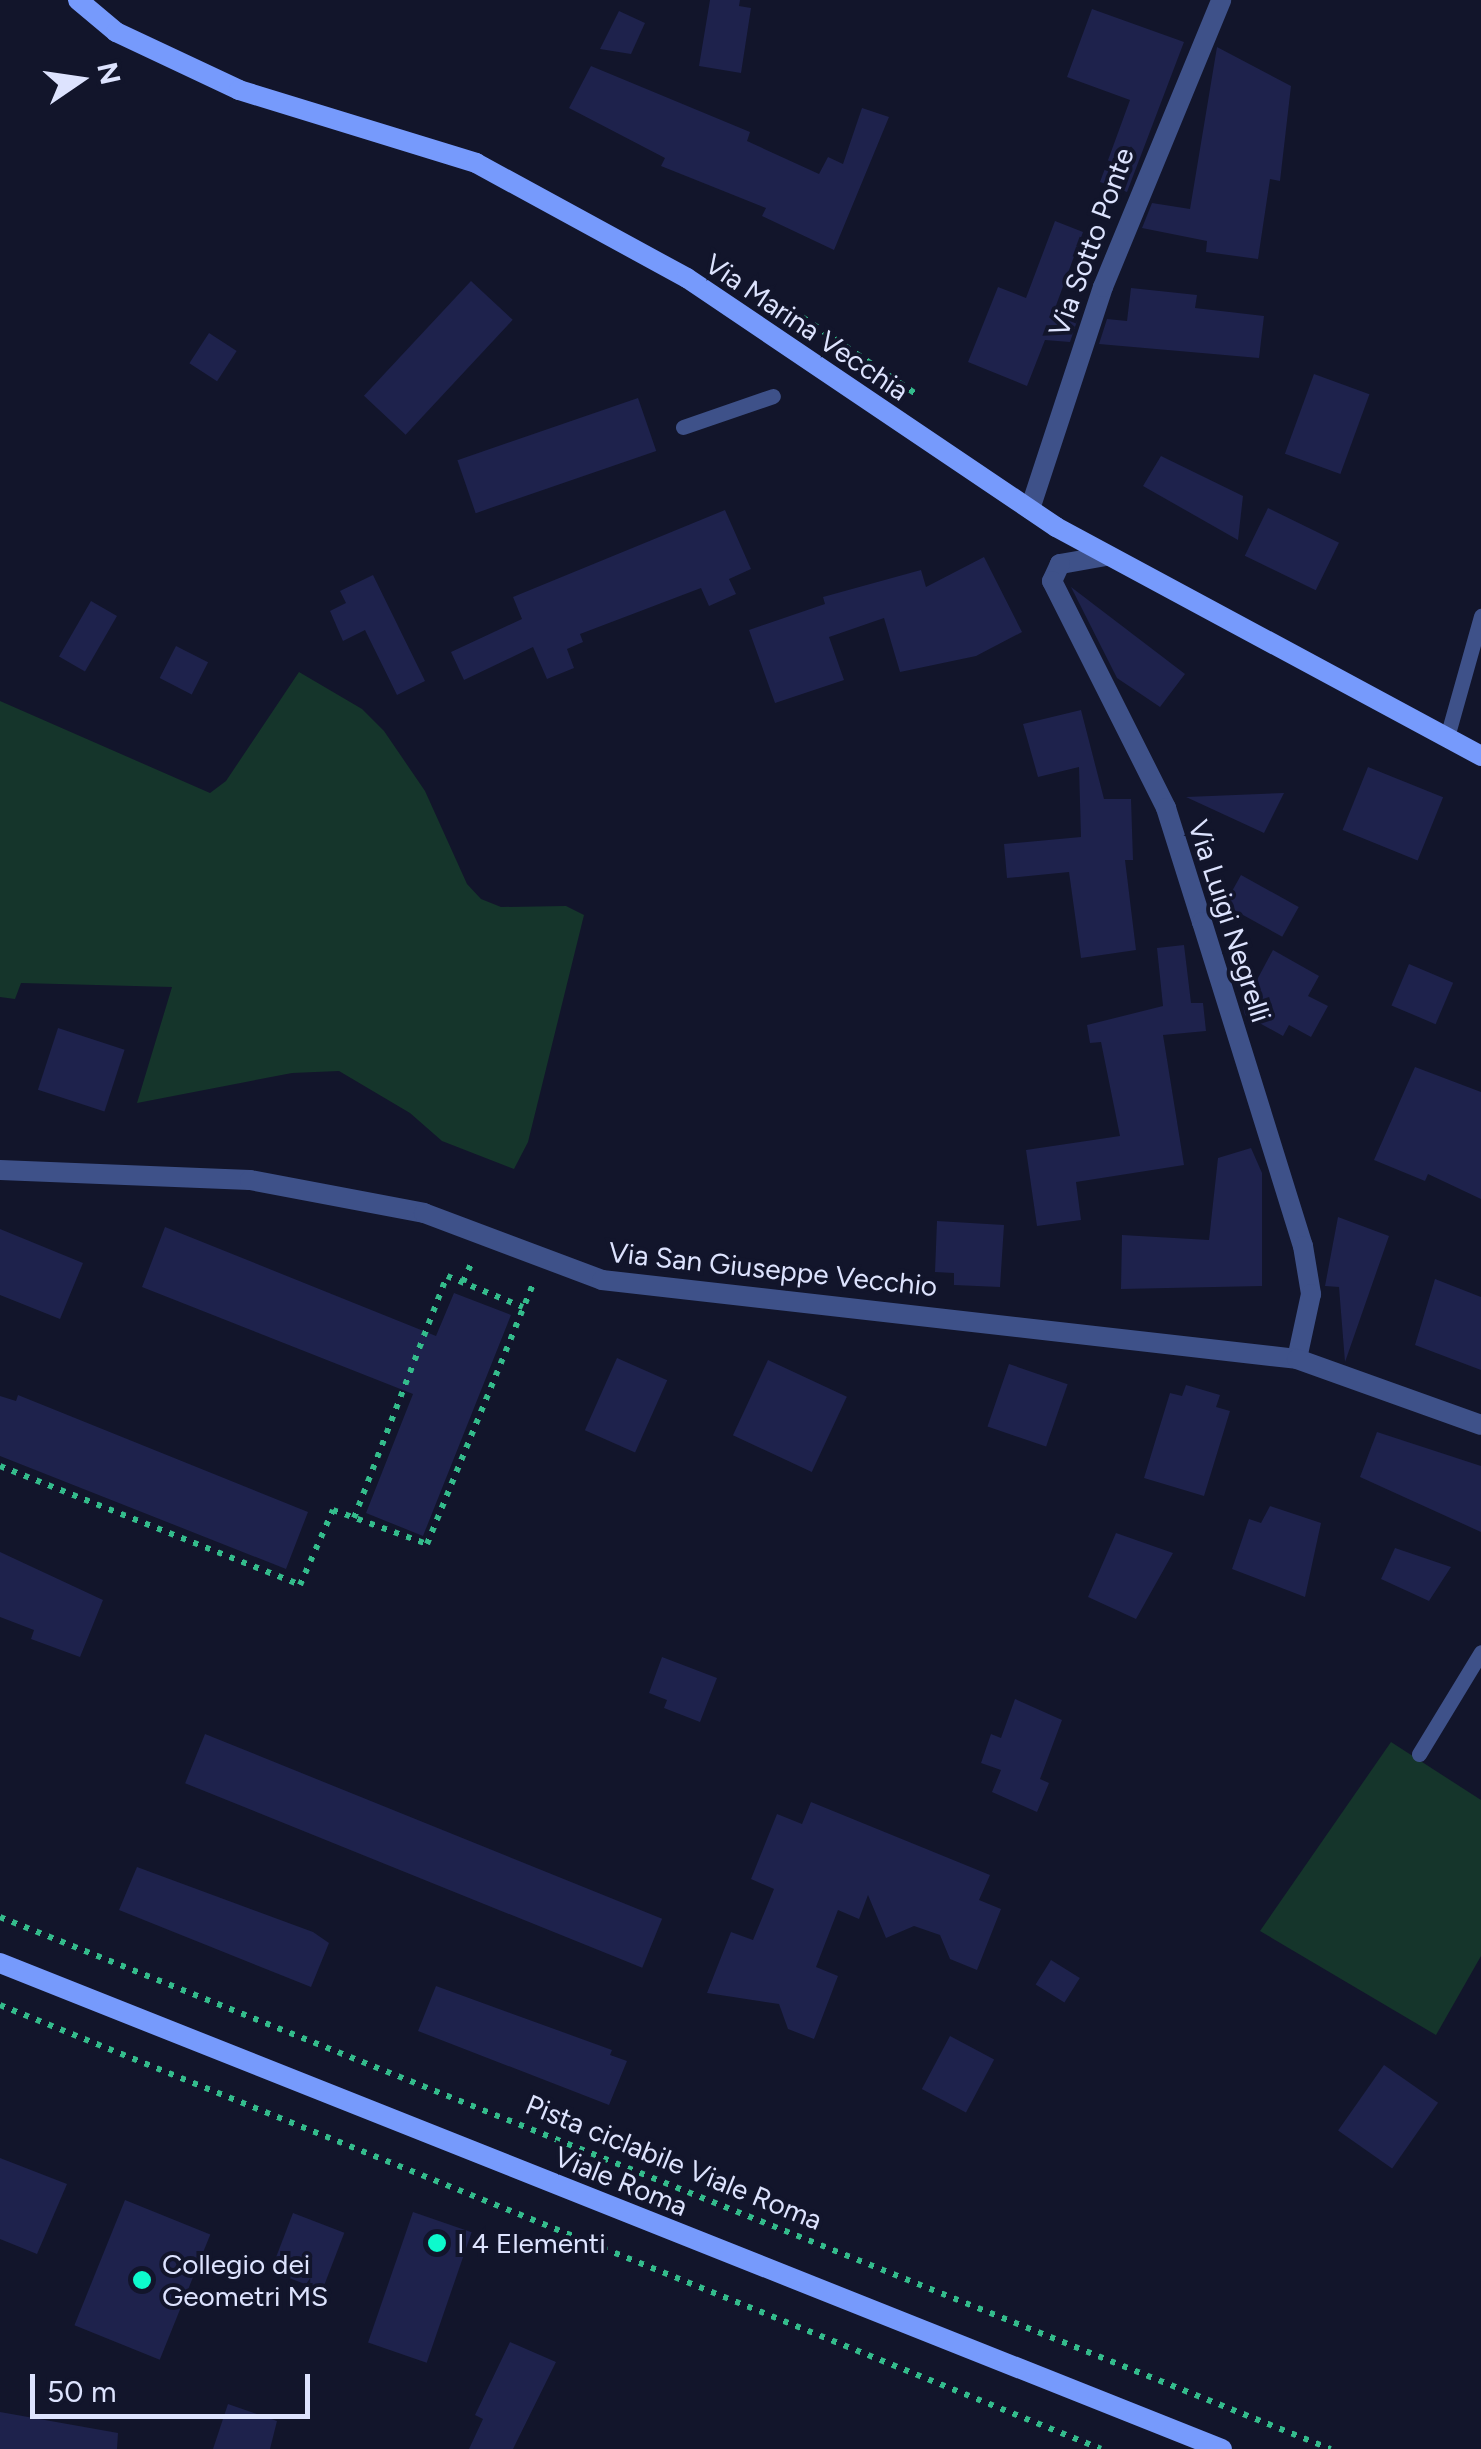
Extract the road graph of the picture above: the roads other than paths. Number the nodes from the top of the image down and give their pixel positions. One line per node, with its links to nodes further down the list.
1 (78, 0): 5 (main road, Via Marina Vecchia)
2 (1221, 0): 5 (street, Via Sotto Ponte)
3 (772, 396): 4 (lane)
4 (683, 427)
5 (1030, 509): 6 (main road, Via Marina Vecchia)
6 (1106, 556): 8 (main road, Via Marina Vecchia); 11 (street, Via Luigi Negrelli)
7 (1481, 616): 8 (lane)
8 (1448, 737): 9 (main road, Via Marina Vecchia)
9 (1476, 749)
10 (0, 1170): 11 (street, Via San Giuseppe Vecchio)
11 (1298, 1359): 12 (street, Via San Giuseppe Vecchio)
12 (1481, 1426)
13 (1481, 1652): 14 (lane)
14 (1419, 1754)
15 (0, 1963): 16 (main road, Viale Roma)
16 (1222, 2449)

